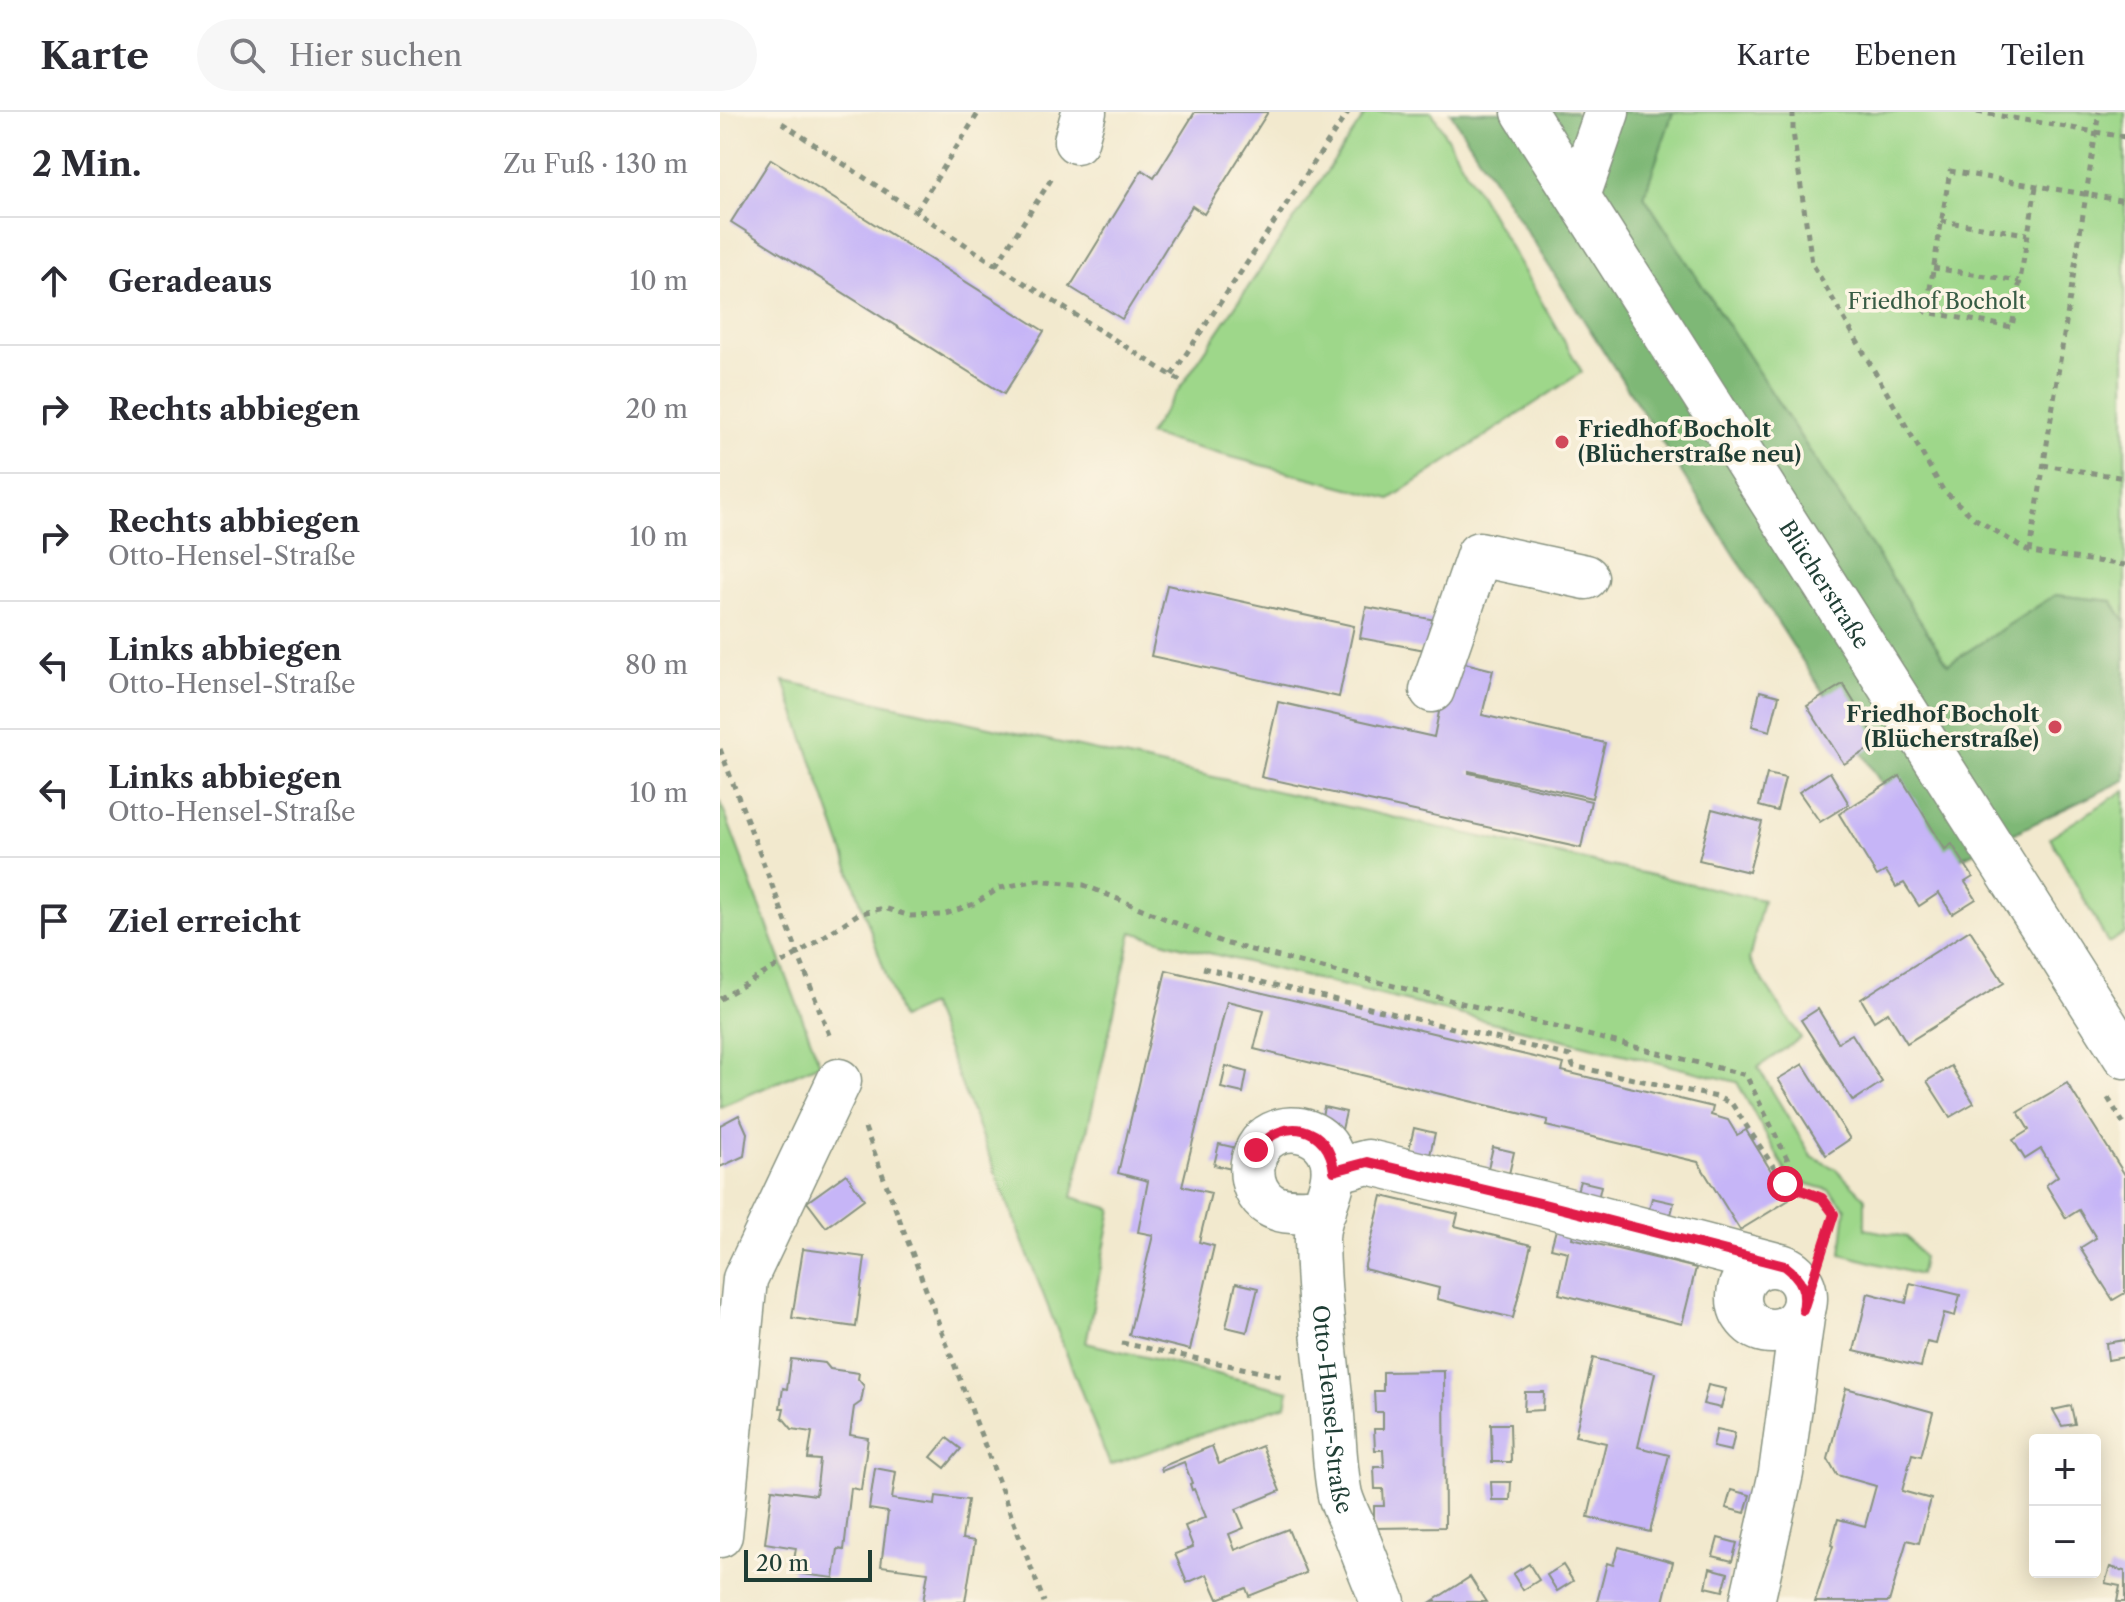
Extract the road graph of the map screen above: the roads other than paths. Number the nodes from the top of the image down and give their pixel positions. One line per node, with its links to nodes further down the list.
1 (1524, 112): 3 (street, Blücherstraße)
2 (1607, 112): 3 (street)
3 (1578, 196): 6 (street, Blücherstraße)
4 (1586, 577): 5 (street)
5 (1432, 690)
6 (2125, 1056)
7 (844, 1080): 10 (street)
8 (1773, 1264): 9 (street, Otto-Hensel-Straße); 9 (street); 11 (street, Otto-Hensel-Straße)
9 (1803, 1310): 12 (street, Otto-Hensel-Straße)
10 (720, 1535)
11 (1383, 1602)
12 (1752, 1602)

